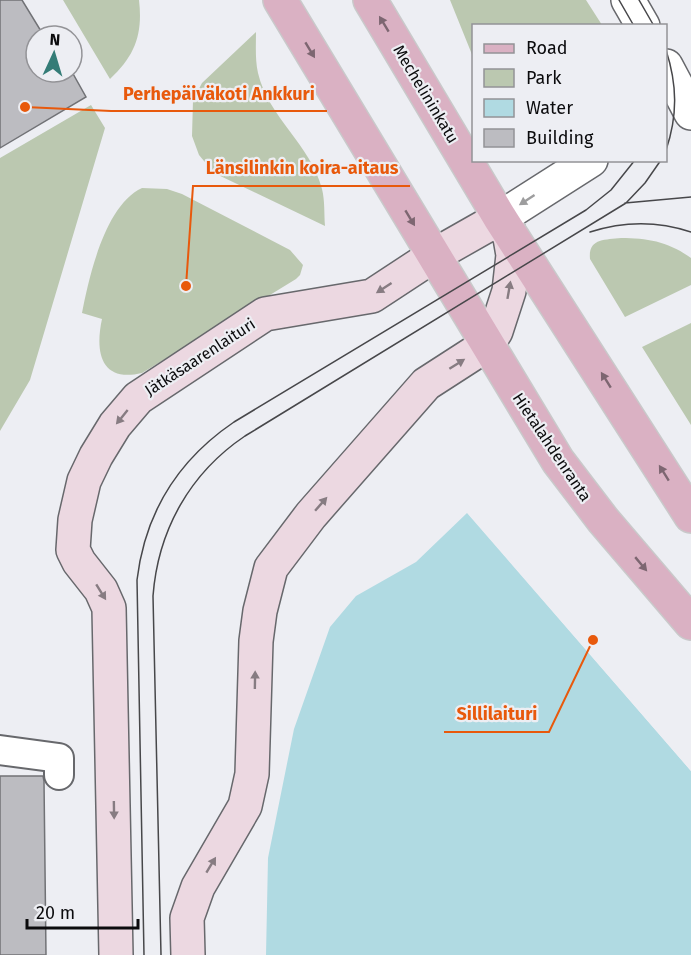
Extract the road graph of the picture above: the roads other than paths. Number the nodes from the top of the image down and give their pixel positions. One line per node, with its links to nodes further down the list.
1 (280, 0): 9 (main road, one-way to 9)
2 (370, 0): 8 (main road, Mechelininkatu, one-way to 2)
3 (628, 0): 4 (street)
4 (643, 24)
5 (667, 69): 6 (street)
6 (681, 111)
7 (588, 162): 8 (street, Jätkäsaarenlaituri, one-way to 8)
8 (504, 225): 9 (main road, Jätkäsaarenlaituri); 10 (main road, one-way to 8); 11 (main road, one-way to 8)
9 (433, 256): 10 (main road, Hietalahdenranta); 15 (main road, Jätkäsaarenlaituri, one-way to 15)
10 (488, 344): 12 (main road, Hietalahdenranta, one-way to 12); 16 (main road, one-way to 10)
11 (691, 516)
12 (691, 623)
13 (0, 750): 14 (street)
14 (63, 765)
15 (116, 955)
16 (188, 955)

